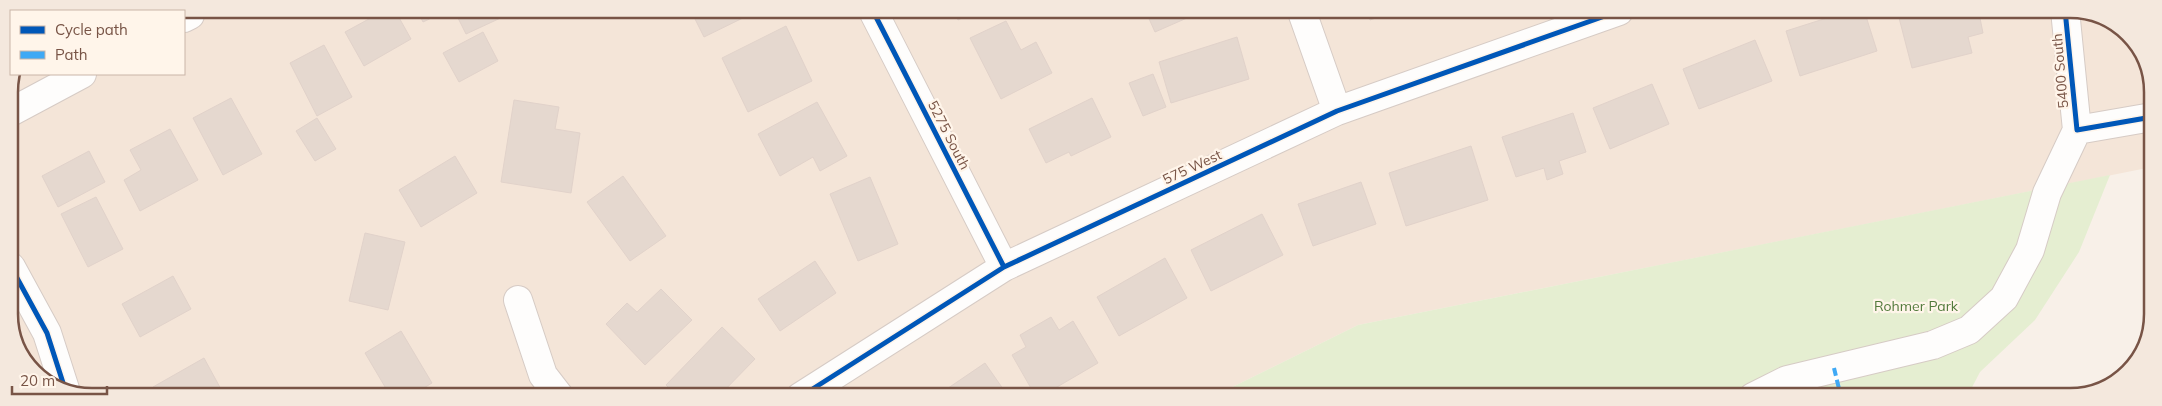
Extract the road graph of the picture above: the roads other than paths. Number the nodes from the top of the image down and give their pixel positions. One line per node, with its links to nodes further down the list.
1 (877, 18): 10 (street, 5275 South)
2 (1304, 18): 7 (street)
3 (1599, 18): 7 (street, 575 West)
4 (2066, 18): 9 (street, 5400 South)
5 (80, 75): 6 (street)
6 (18, 108)
7 (1338, 111): 10 (street, 575 West)
8 (2144, 118): 9 (street)
9 (2076, 130): 16 (street)
10 (1004, 267): 15 (street, 575 West)
11 (18, 279): 13 (street)
12 (518, 300): 14 (street)
13 (63, 383)
14 (553, 388)
15 (814, 388)
16 (1771, 388)

